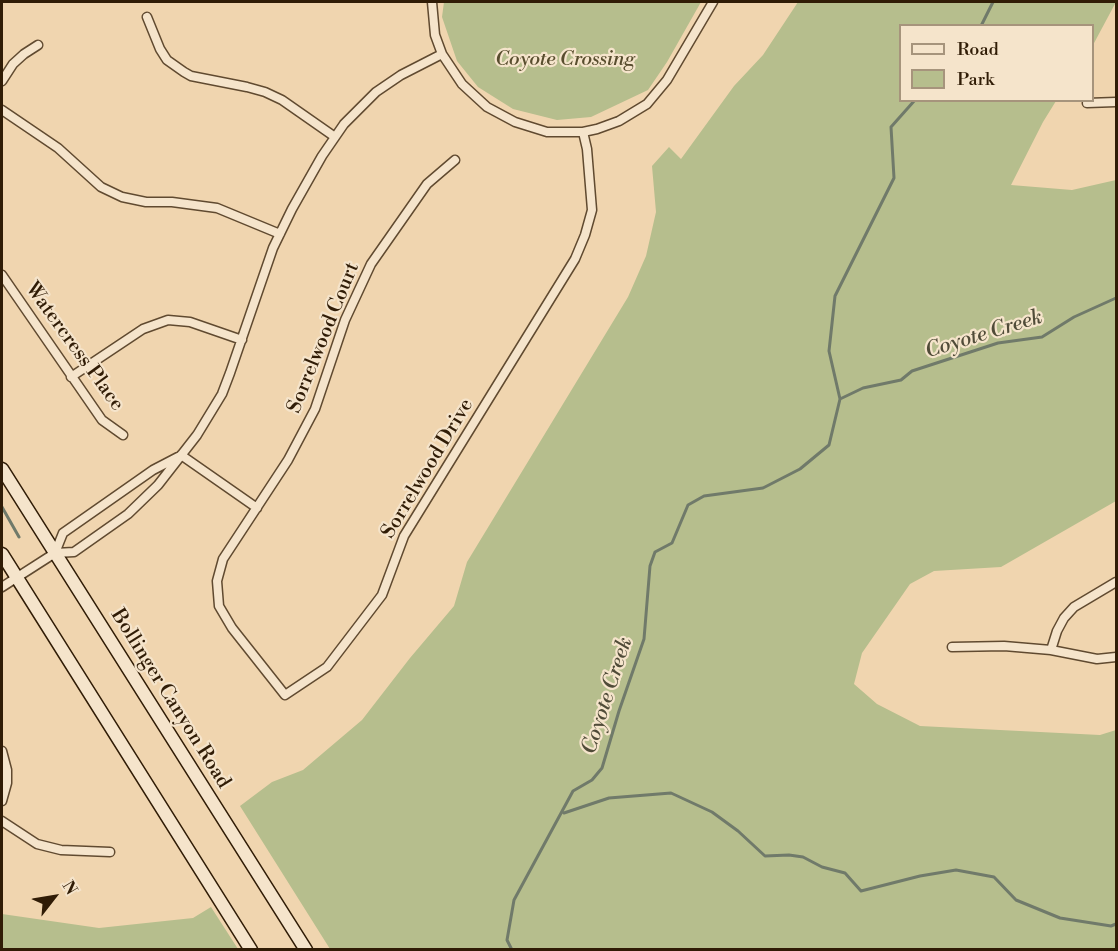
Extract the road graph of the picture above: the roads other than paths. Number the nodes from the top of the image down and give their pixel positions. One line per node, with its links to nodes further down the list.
1 (432, 2): 5 (street)
2 (713, 2): 10 (street)
3 (147, 17): 11 (street)
4 (38, 45): 6 (street)
5 (442, 54): 10 (street); 11 (street)
6 (2, 81)
7 (1116, 102): 8 (street)
8 (1087, 103)
9 (2, 110): 13 (street)
10 (583, 132): 20 (street, Sorrelwood Drive)
11 (335, 137): 13 (street)
12 (455, 160): 20 (street, Sorrelwood Court)
13 (280, 234): 15 (street)
14 (2, 275): 16 (street, Watercress Place)
15 (242, 340): 16 (street); 18 (street)
16 (71, 377): 17 (street, Watercress Place)
17 (123, 435)
18 (181, 455): 20 (street); 21 (street); 21 (street)
19 (2, 469): 21 (main road, Bollinger Canyon Road)
20 (256, 508)
21 (55, 553): 23 (street); 34 (main road, Bollinger Canyon Road)
22 (2, 554): 23 (main road)
23 (15, 577): 25 (street); 33 (main road)
24 (1116, 582): 27 (street)
25 (2, 586)
26 (951, 647): 27 (street)
27 (1051, 650): 28 (street)
28 (1116, 657)
29 (2, 750): 30 (street)
30 (2, 801)
31 (2, 821): 32 (street)
32 (110, 852)
33 (251, 950)
34 (306, 950)

